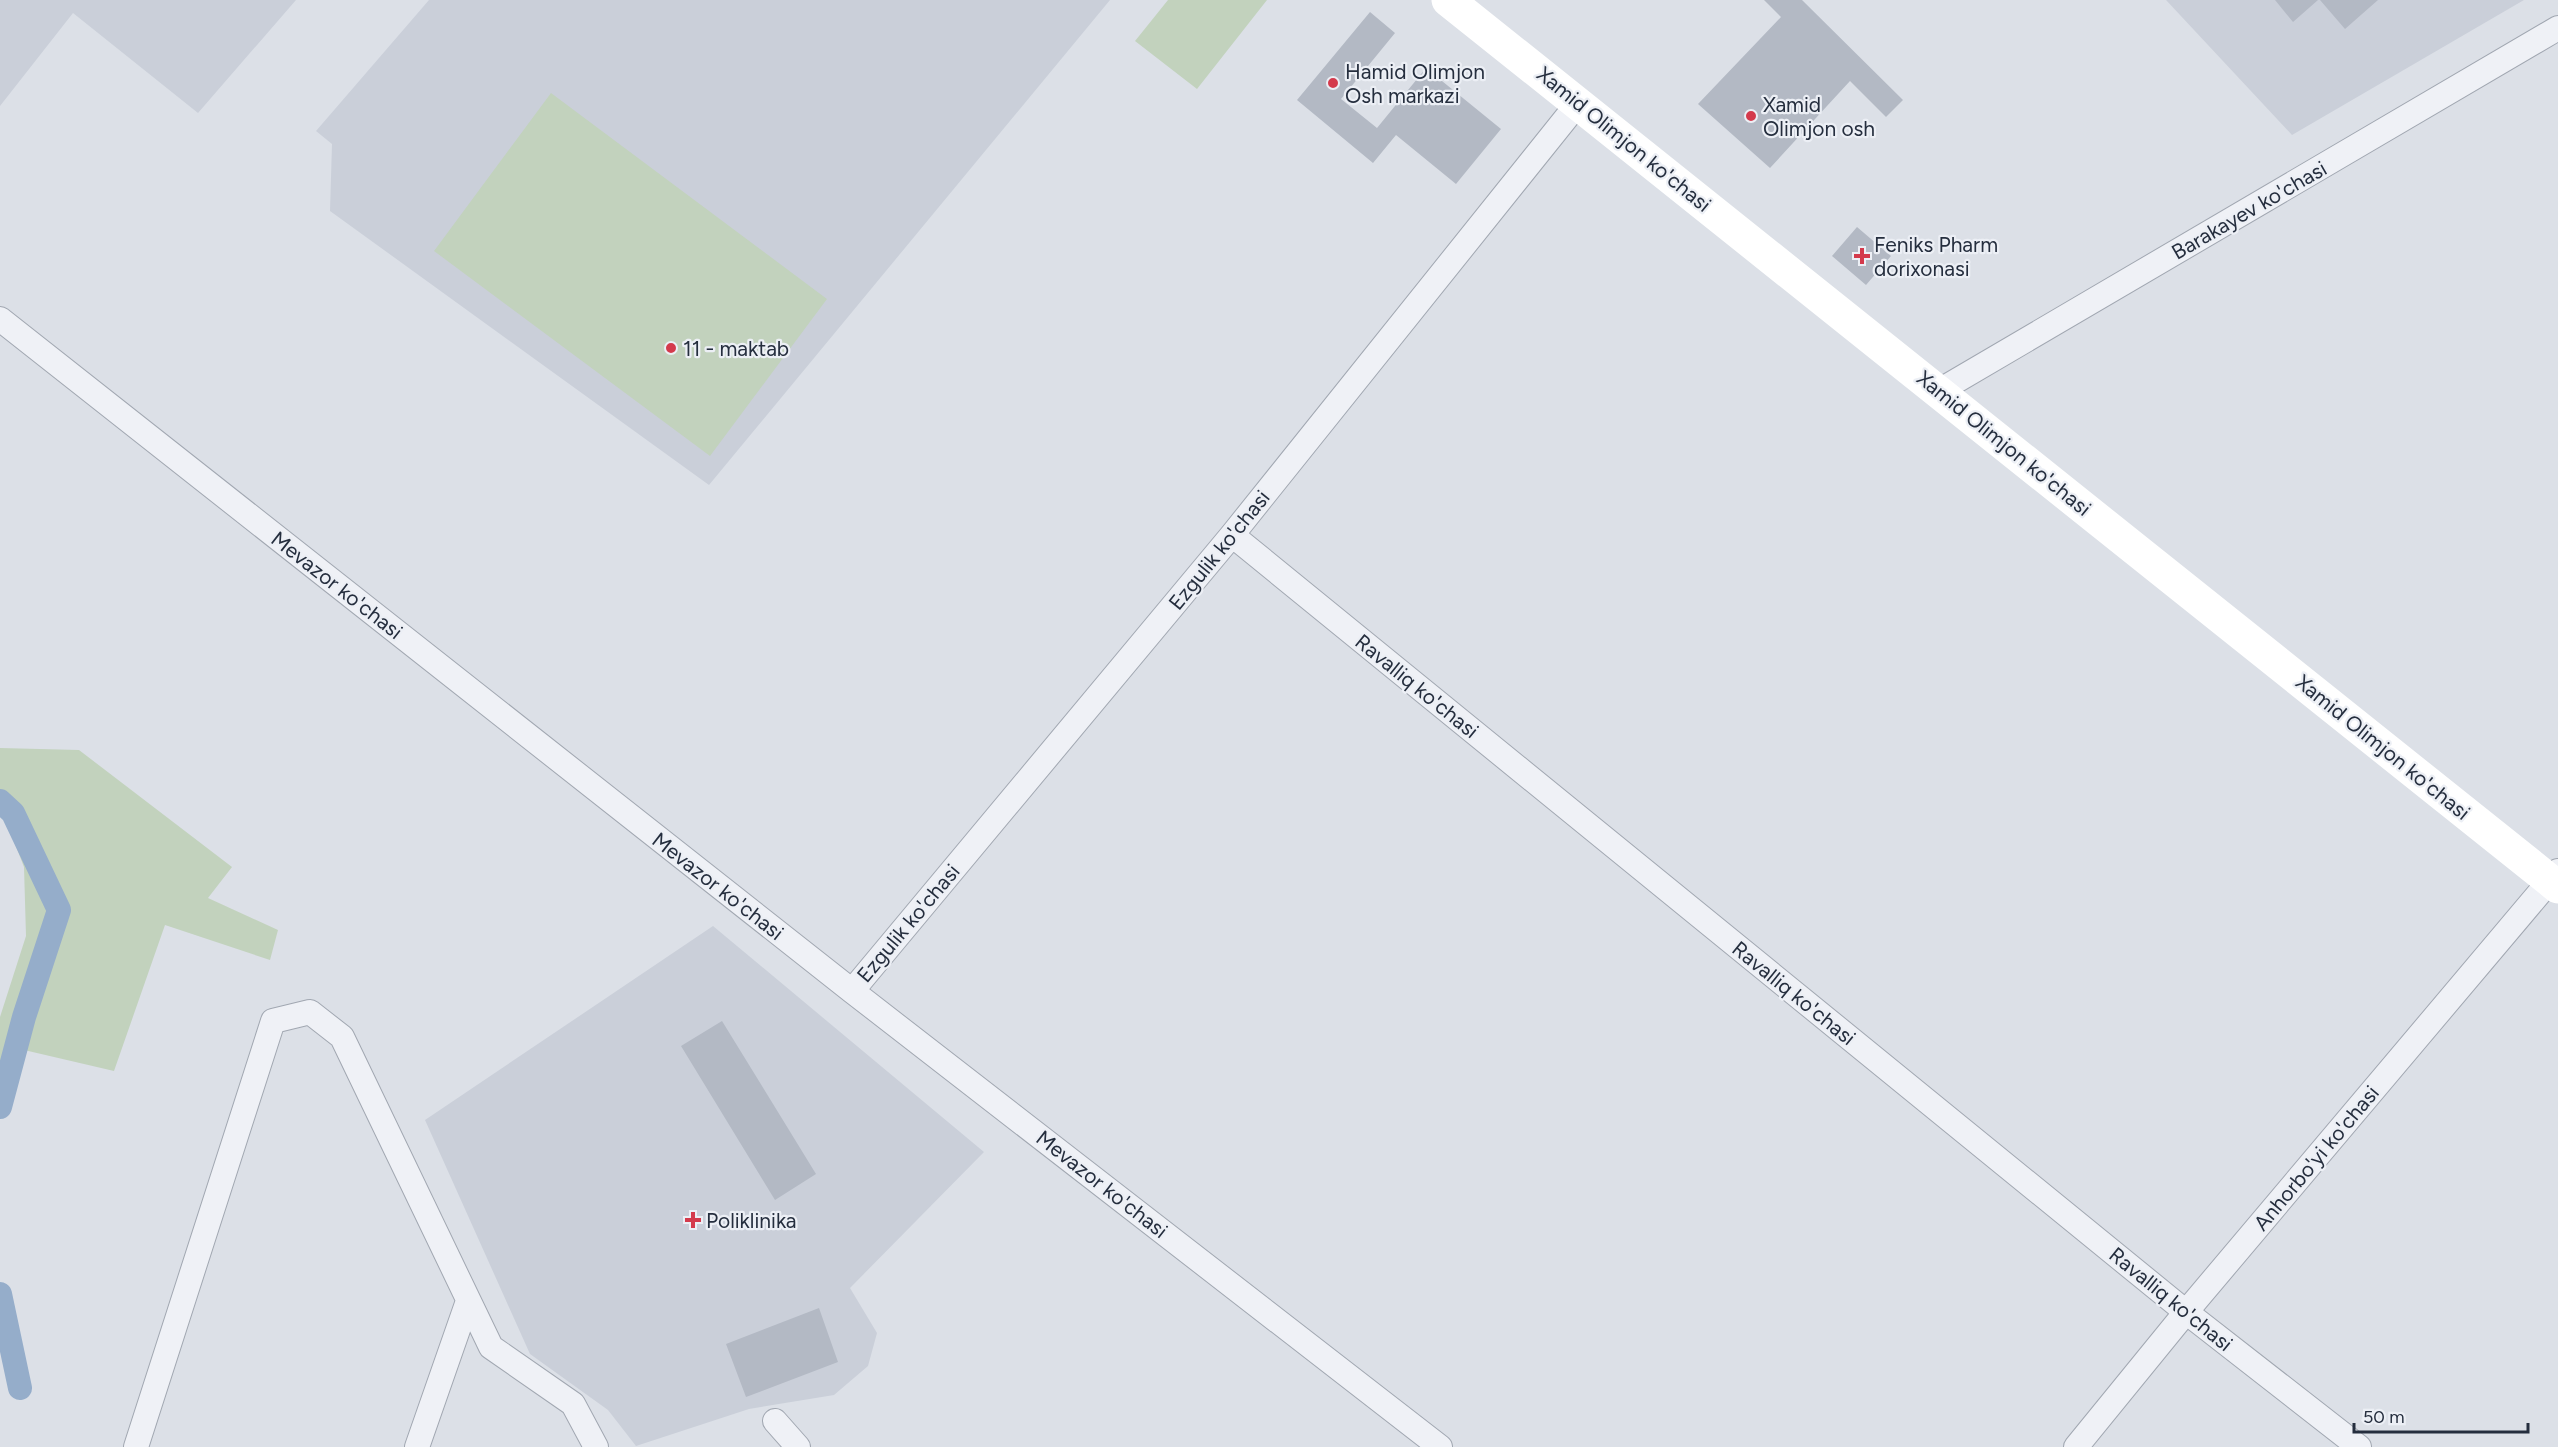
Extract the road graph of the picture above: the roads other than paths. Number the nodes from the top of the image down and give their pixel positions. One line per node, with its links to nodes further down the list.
1 (1448, 0): 3 (main road, Xamid Olimjon ko'chasi)
2 (2558, 28): 5 (street, Barakayev ko'chasi)
3 (1579, 102): 5 (main road, Xamid Olimjon ko'chasi); 6 (street, Ezgulik ko'chasi)
4 (0, 319): 8 (street, Mevazor ko'chasi)
5 (1939, 391): 7 (main road, Xamid Olimjon ko'chasi)
6 (1232, 535): 8 (street, Ezgulik ko'chasi); 10 (street, Ravalliq ko'chasi)
7 (2555, 880): 10 (street, Anhorbo'yi ko'chasi)
8 (852, 991): 16 (street, Mevazor ko'chasi)
9 (468, 1301): 12 (street); 13 (street); 14 (street)
10 (2186, 1312): 17 (street, Anhorbo'yi ko'chasi); 18 (street, Ravalliq ko'chasi)
11 (775, 1421): 15 (street)
12 (136, 1447)
13 (417, 1447)
14 (596, 1447)
15 (798, 1447)
16 (1440, 1447)
17 (2076, 1447)
18 (2359, 1447)

